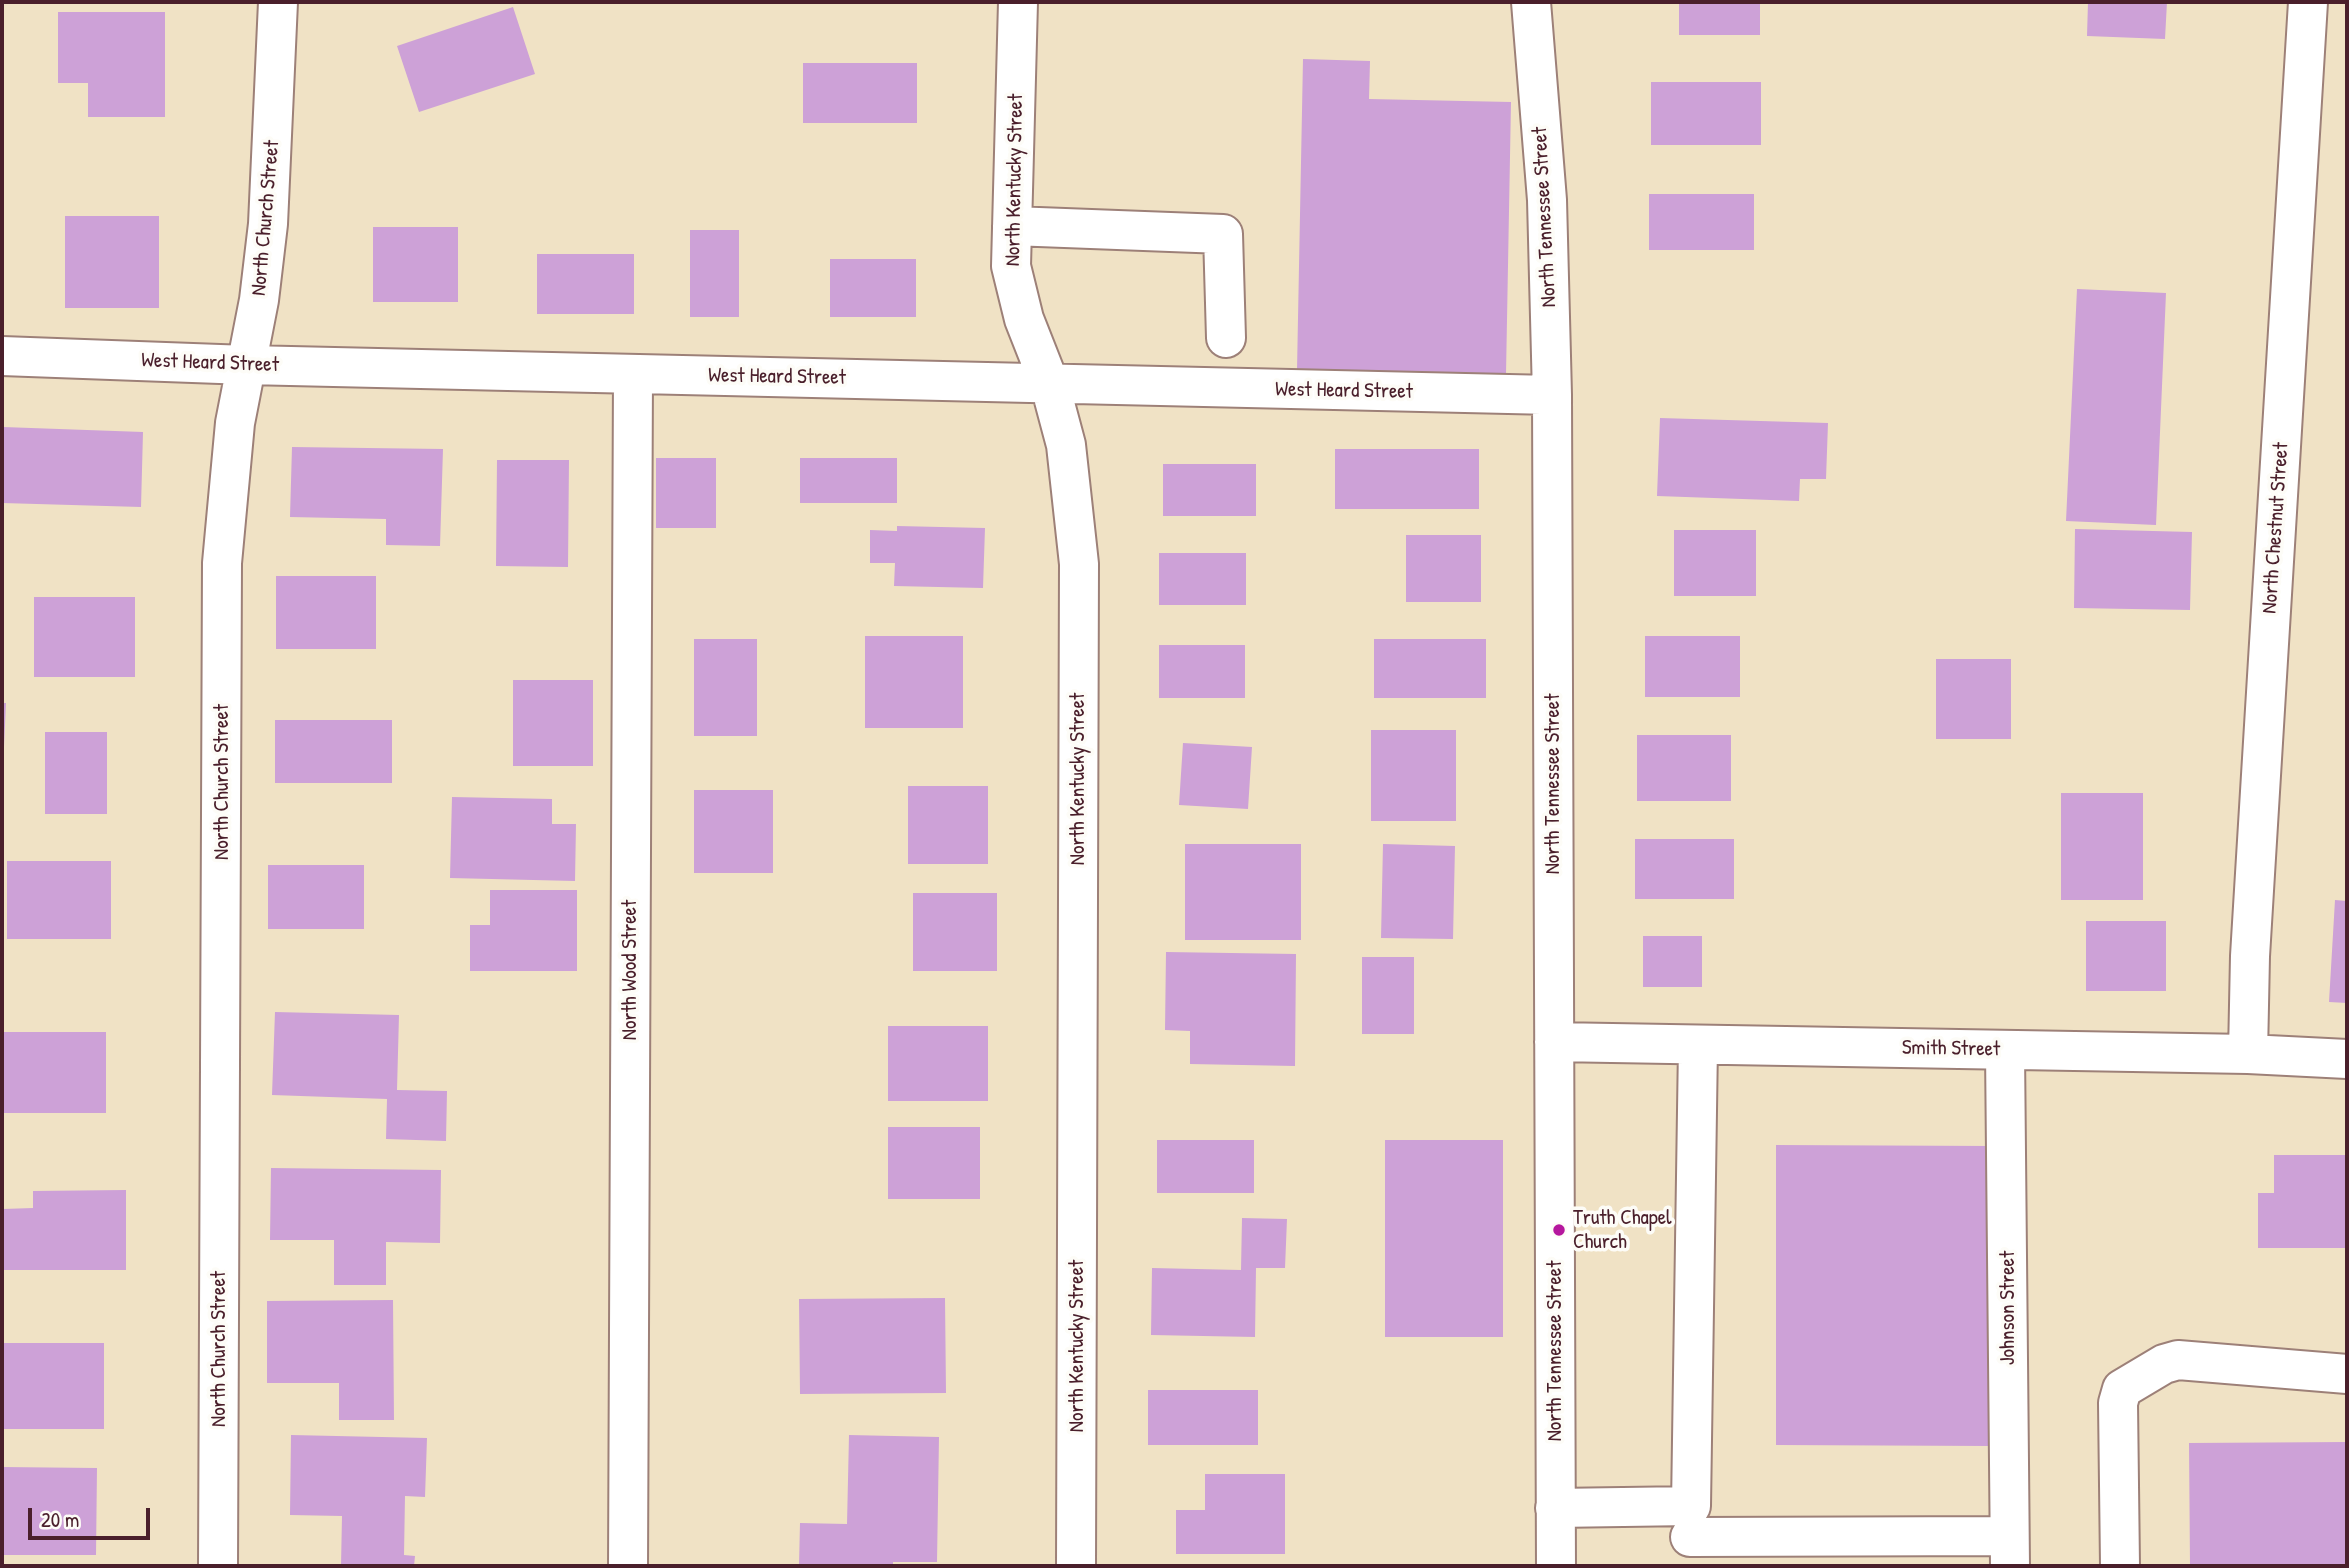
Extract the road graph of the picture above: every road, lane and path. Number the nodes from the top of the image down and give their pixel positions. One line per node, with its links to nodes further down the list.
1 (278, 2): 10 (street, North Church Street)
2 (1018, 2): 7 (street, North Kentucky Street)
3 (1531, 2): 6 (street, North Tennessee Street)
4 (1547, 2): 6 (street)
5 (2308, 2): 17 (street, North Chestnut Street)
6 (1540, 112): 13 (street, North Tennessee Street)
7 (1012, 226): 8 (street); 12 (street, North Kentucky Street)
8 (1226, 338)
9 (2, 356): 10 (street, West Heard Street)
10 (247, 365): 11 (street, West Heard Street); 23 (street, North Church Street)
11 (633, 374): 12 (street, West Heard Street); 24 (street, North Wood Street)
12 (1050, 385): 13 (street, West Heard Street); 25 (street, North Kentucky Street)
13 (1552, 395): 14 (street, North Tennessee Street)
14 (1554, 1042): 15 (street, Smith Street); 20 (street, North Tennessee Street)
15 (1698, 1045): 16 (street, Smith Street); 21 (street)
16 (2006, 1050): 17 (street, Smith Street); 22 (street, Johnson Street)
17 (2248, 1054): 18 (street, Smith Street)
18 (2347, 1059)
19 (2347, 1374): 27 (street)
20 (1555, 1508): 21 (street); 26 (street, North Tennessee Street)
21 (1690, 1537): 22 (street)
22 (2010, 1551)
23 (218, 1566)
24 (628, 1566)
25 (1076, 1566)
26 (1556, 1566)
27 (2120, 1566)

